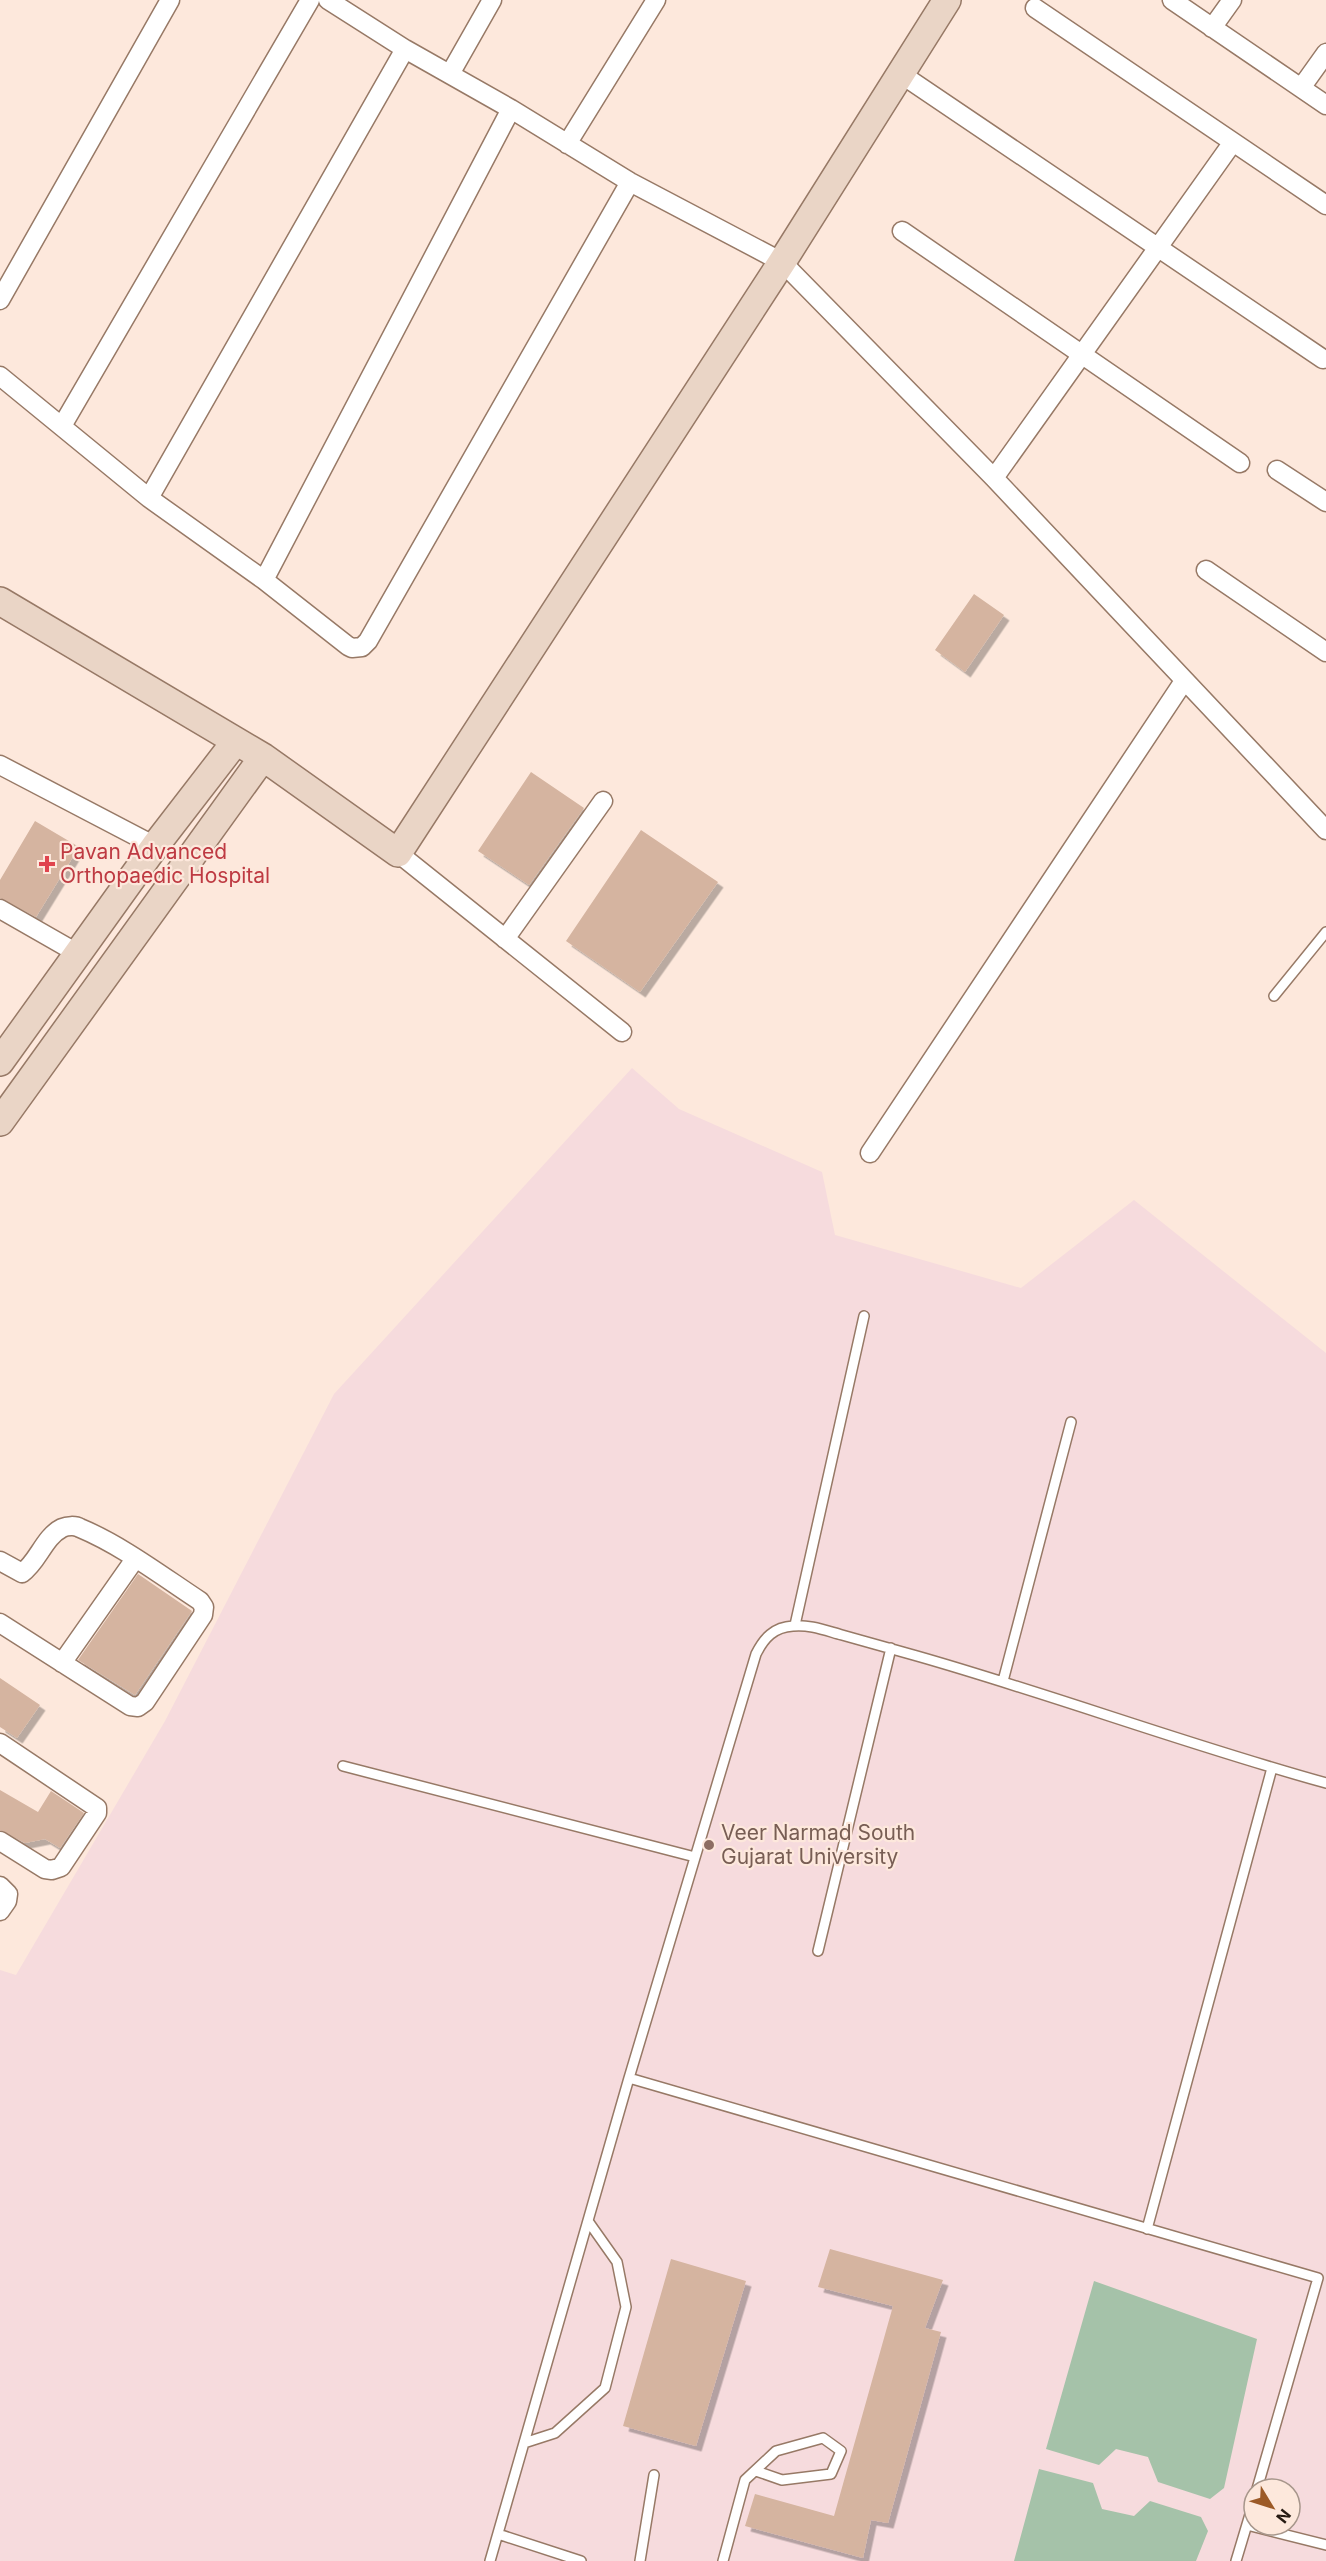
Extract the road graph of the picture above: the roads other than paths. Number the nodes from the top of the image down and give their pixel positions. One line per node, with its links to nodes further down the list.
1 (170, 0): 26 (street)
2 (310, 0): 30 (street)
3 (328, 0): 9 (street)
4 (492, 0): 14 (street)
5 (656, 0): 20 (street)
6 (947, 0): 15 (street)
7 (1172, 0): 11 (street)
8 (1232, 0): 11 (street)
9 (356, 8): 12 (street)
10 (1035, 8): 19 (street)
11 (1212, 28): 16 (street)
12 (405, 49): 14 (street); 34 (street)
13 (1326, 53): 16 (street)
14 (450, 74): 18 (street)
15 (901, 74): 24 (street); 25 (street)
16 (1301, 88): 17 (street)
17 (1326, 105)
18 (511, 109): 20 (street); 37 (street)
19 (1233, 142): 22 (street); 24 (street)
20 (567, 144): 21 (street)
21 (630, 182): 25 (street); 37 (street)
22 (1326, 205)
23 (902, 231): 27 (street)
24 (1159, 248): 27 (street); 28 (street)
25 (782, 262): 33 (street); 47 (street)
26 (0, 300)
27 (1082, 354): 31 (street); 33 (street)
28 (1323, 359)
29 (0, 376): 30 (street)
30 (62, 426): 34 (street)
31 (1240, 463)
32 (1277, 470): 35 (street)
33 (994, 477): 40 (street)
34 (149, 498): 37 (street)
35 (1326, 502)
36 (1206, 570): 39 (street)
37 (264, 580)
38 (0, 601): 41 (street)
39 (1326, 652)
40 (1184, 681): 45 (street); 56 (street)
41 (236, 741): 42 (street); 46 (street)
42 (263, 757): 47 (street); 55 (street)
43 (0, 765): 46 (street)
44 (603, 801): 50 (street)
45 (1326, 830)
46 (155, 846): 51 (street)
47 (398, 853): 50 (street)
48 (0, 909): 51 (street)
49 (1326, 932): 52 (lane)
50 (505, 939): 53 (street)
51 (77, 953): 54 (street)
52 (1274, 996)
53 (622, 1032)
54 (1, 1058)
55 (0, 1122)
56 (870, 1153)
57 (864, 1316): 62 (lane)
58 (1071, 1422): 65 (lane)
59 (135, 1558): 60 (street); 64 (street); 64 (street)
60 (0, 1561)
61 (0, 1623): 64 (street)
62 (795, 1625): 63 (lane); 71 (lane)
63 (891, 1648): 65 (lane); 74 (lane)
64 (62, 1663)
65 (1003, 1680): 68 (lane)
66 (0, 1745): 70 (street)
67 (343, 1766): 71 (lane)
68 (1272, 1768): 69 (lane); 77 (lane)
69 (1326, 1783)
70 (0, 1841)
71 (695, 1857): 75 (lane)
72 (0, 1886): 73 (street)
73 (0, 1911)
74 (818, 1951)
75 (629, 2078): 76 (lane); 77 (lane)
76 (588, 2221): 78 (lane); 78 (lane)
77 (1147, 2229): 81 (lane)
78 (524, 2443): 82 (lane)
79 (756, 2470): 79 (lane); 89 (lane)
80 (654, 2475): 88 (lane)
81 (1260, 2477)
82 (498, 2534): 86 (lane); 87 (lane)
83 (1243, 2537): 90 (lane)
84 (1294, 2537): 85 (lane)
85 (1326, 2545)
86 (490, 2561)
87 (581, 2561)
88 (640, 2561)
89 (723, 2561)
90 (1236, 2561)

